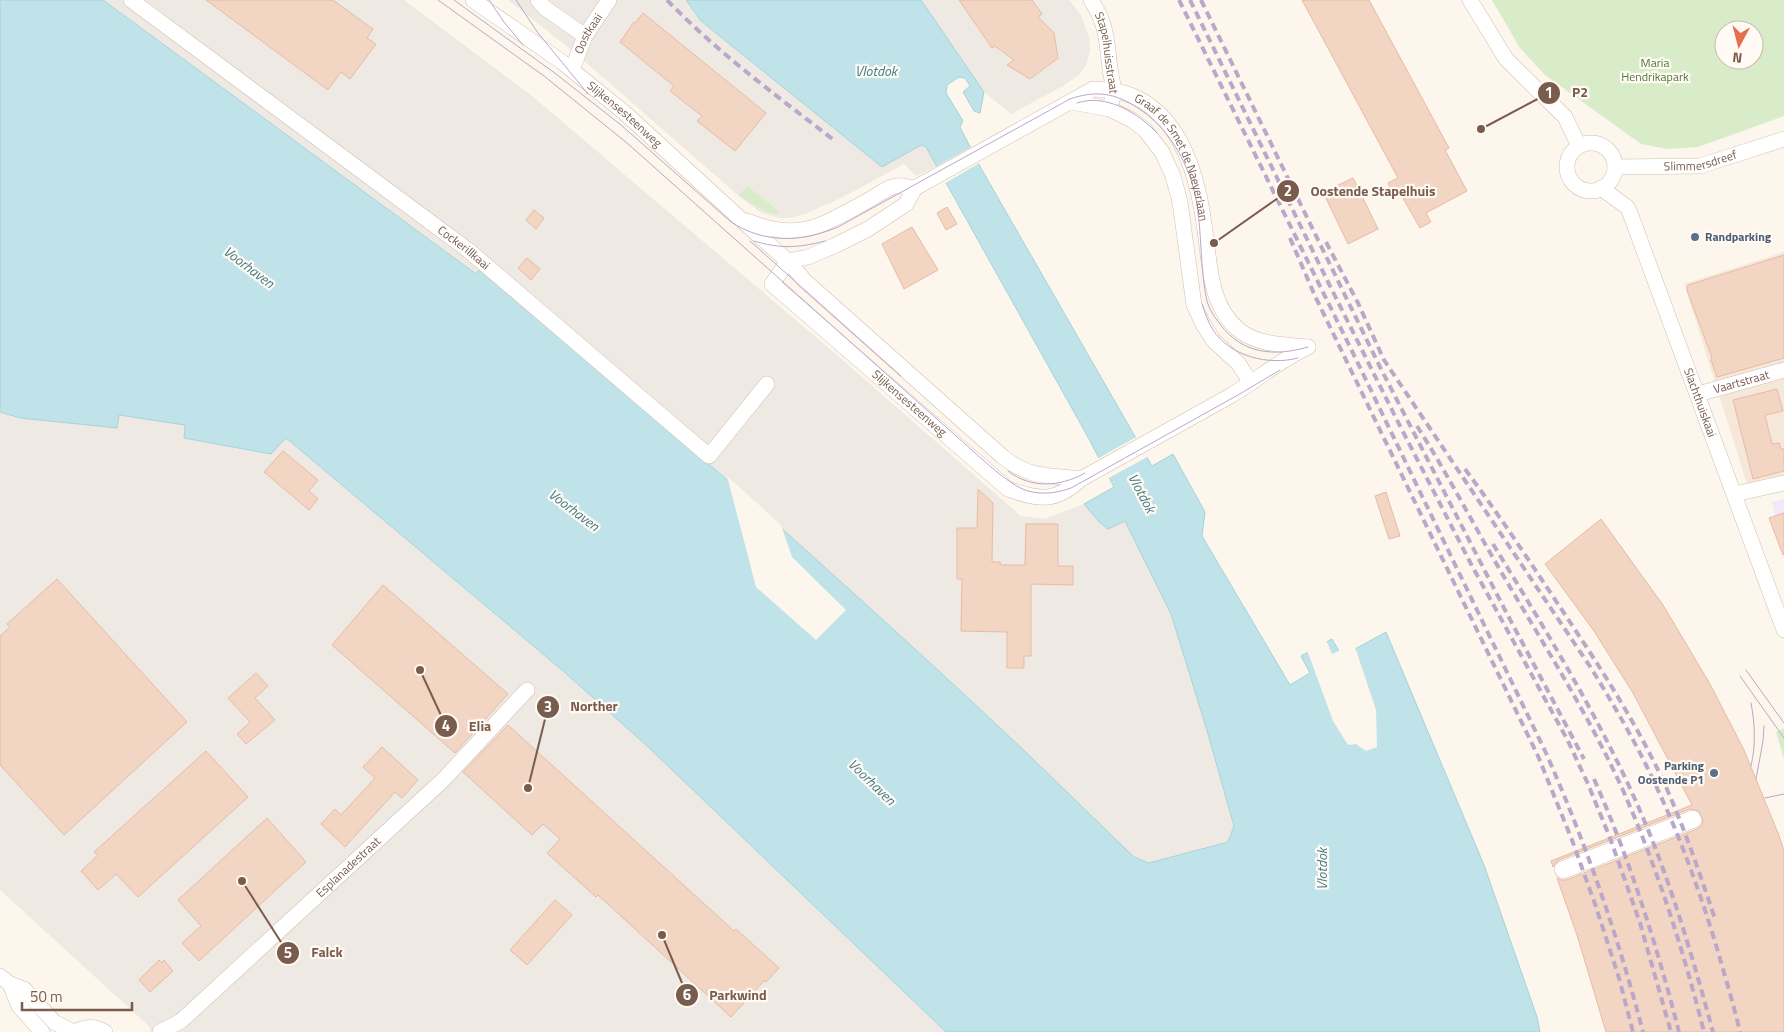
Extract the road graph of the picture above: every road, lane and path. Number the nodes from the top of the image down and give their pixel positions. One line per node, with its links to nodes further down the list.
1 (131, 0): 22 (street, Cockerillkaai)
2 (474, 0): 8 (street, Slijkensesteenweg)
3 (538, 0): 7 (street)
4 (609, 0): 7 (street, Oostkaai)
5 (1091, 0): 9 (street, Stapelhuisstraat)
6 (1470, 0): 13 (street)
7 (585, 36): 8 (street, Oostkaai)
8 (572, 70): 17 (street, Slijkensesteenweg)
9 (1113, 90): 10 (street, Graaf de Smet de Naeyerlaan); 11 (street, Stapelhuisstraat); 19 (street, Graaf de Smet de Naeyerlaan)
10 (1071, 102): 11 (street, Graaf de Smet de Naeyerlaan); 15 (street, Graaf de Smet de Naeyerlaan)
11 (1110, 108): 21 (street, Graaf de Smet de Naeyerlaan)
12 (1783, 139): 14 (street, Slimmersdreef)
13 (1579, 146): 14 (street); 16 (street)
14 (1615, 167): 16 (street)
15 (915, 188): 17 (street, Graaf de Smet de Naeyerlaan); 18 (street, Graaf de Smet de Naeyerlaan)
16 (1602, 188): 23 (street, Slachthuiskaai)
17 (740, 218): 18 (street, Slijkensesteenweg)
18 (788, 261): 24 (street, Slijkensesteenweg); 24 (street, Slijkensesteenweg)
19 (1310, 350): 21 (street, Slijkensesteenweg)
20 (1784, 370): 23 (street, Vaartstraat)
21 (1251, 383): 24 (street, Slijkensesteenweg)
22 (767, 384)
23 (1698, 394): 26 (street, Slachthuiskaai)
24 (1081, 479)
25 (1784, 483): 26 (street)
26 (1735, 494): 27 (street, Slachthuiskaai)
27 (1780, 605): 28 (street, Slachthuiskaai)
28 (1784, 630)
29 (528, 690): 35 (street, Esplanadestraat)
30 (1694, 820): 30 (street)
31 (5, 980): 32 (street); 33 (street)
32 (42, 1032)
33 (74, 1032): 34 (street)
34 (105, 1032)
35 (160, 1032)

